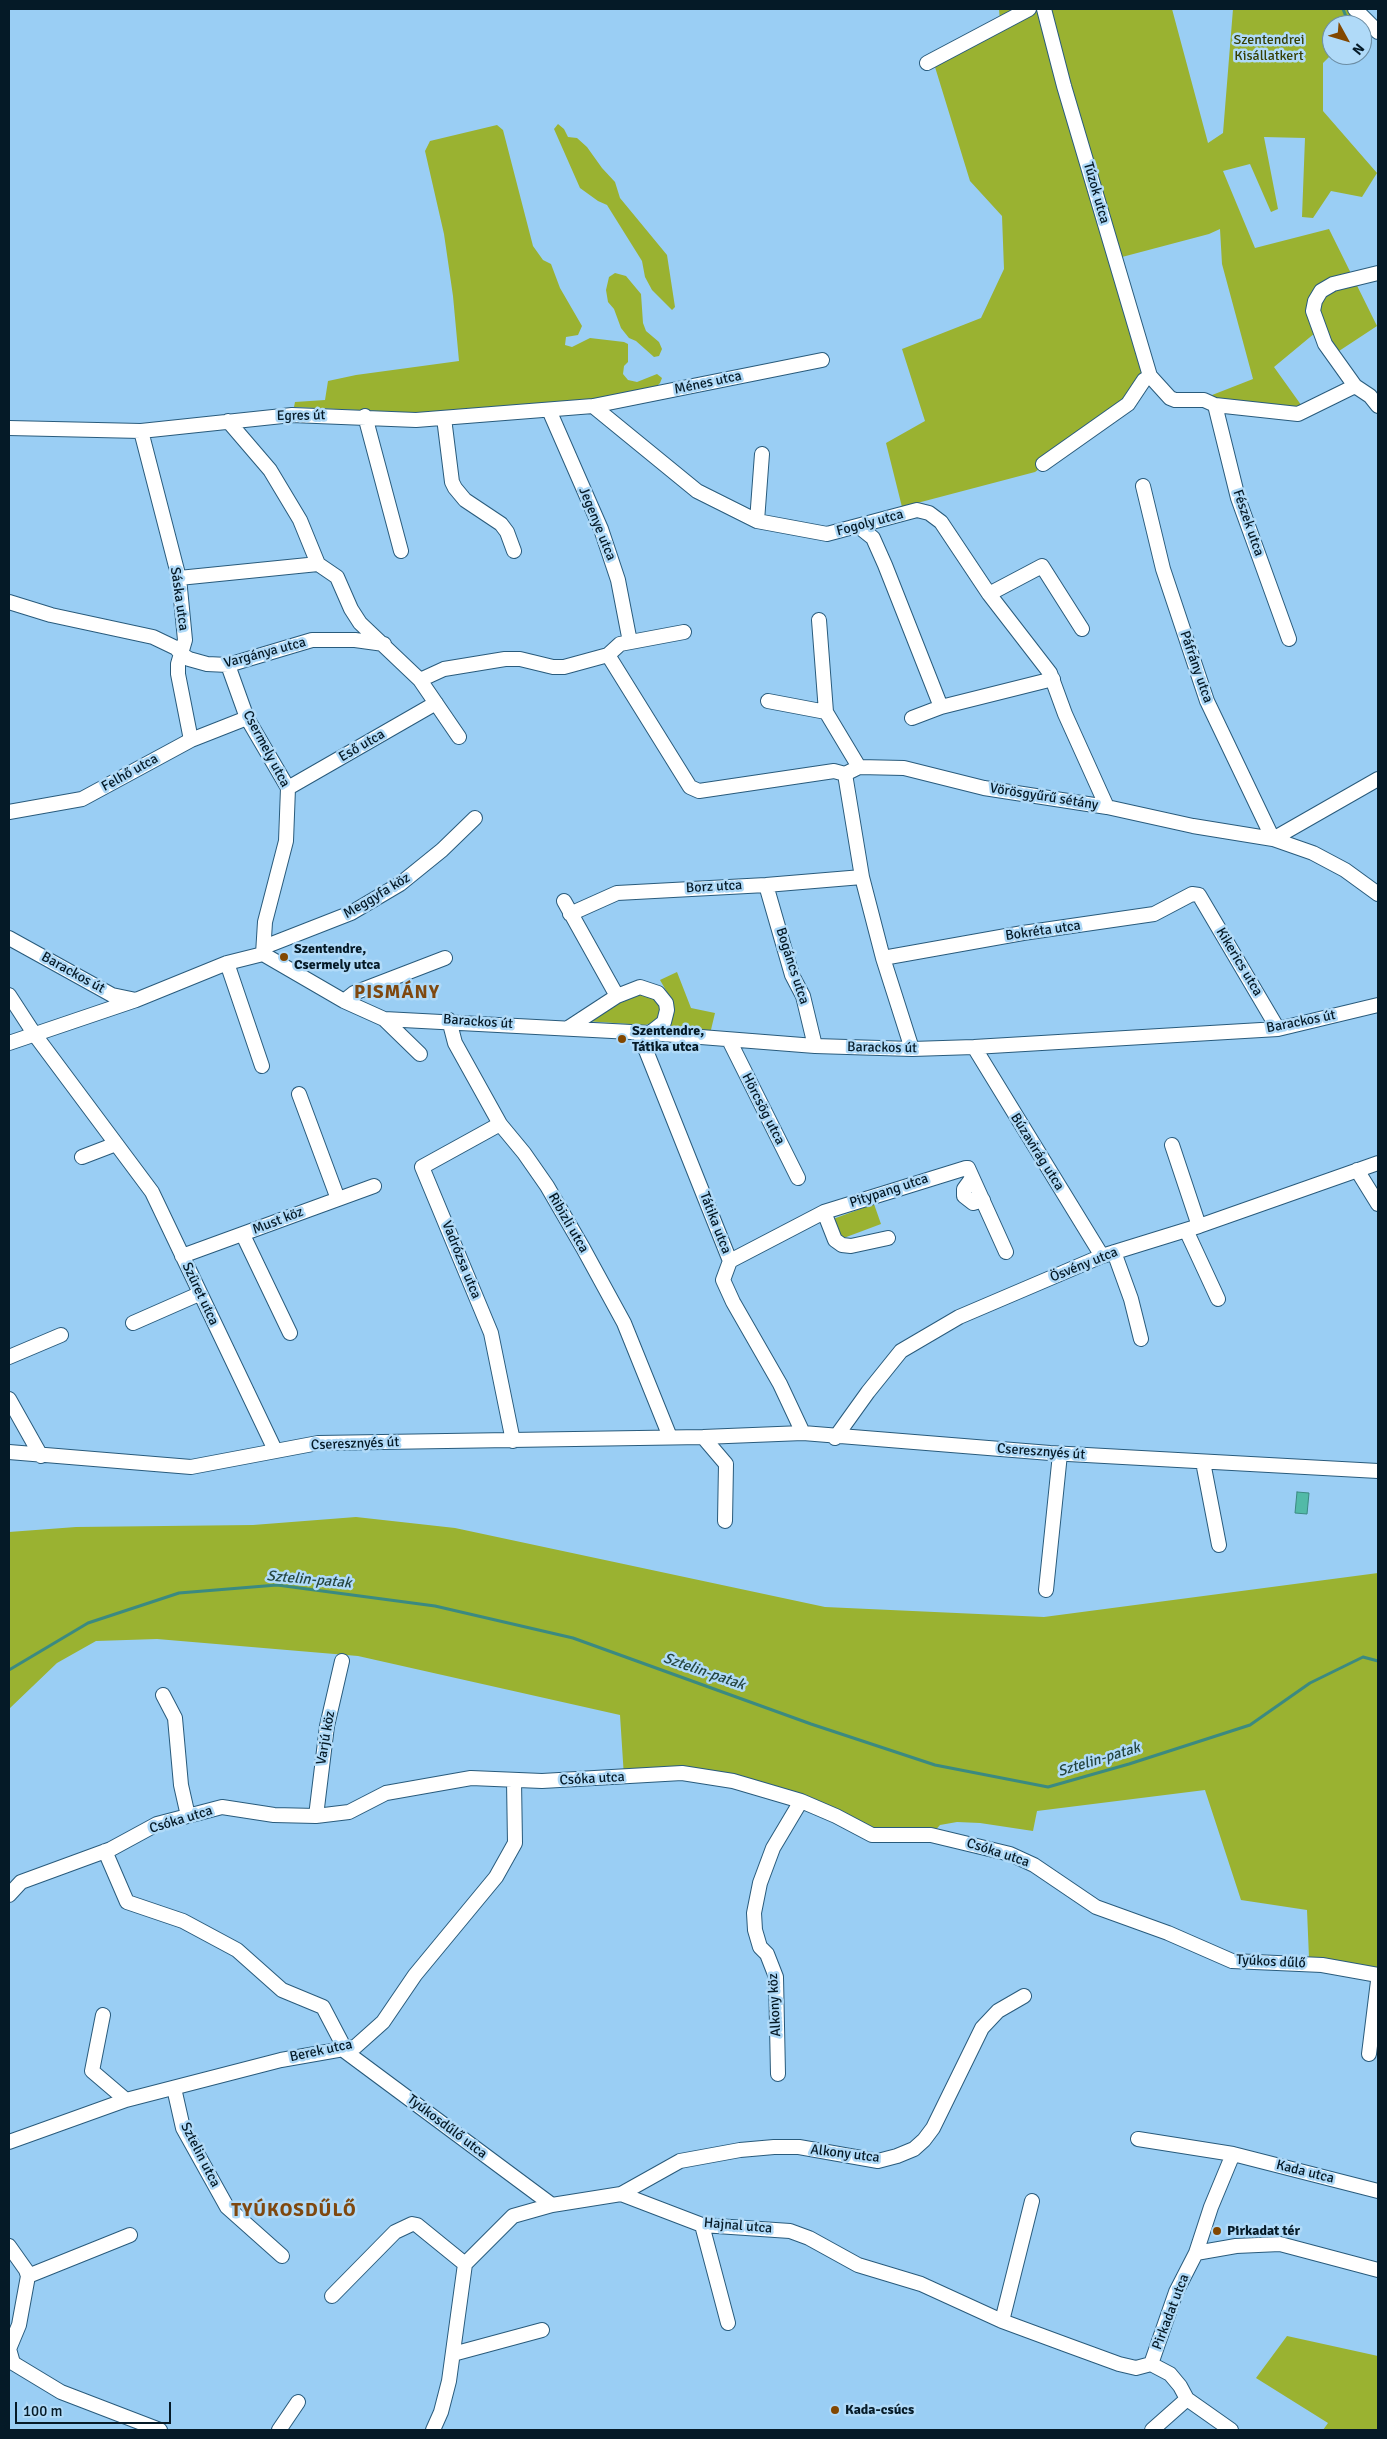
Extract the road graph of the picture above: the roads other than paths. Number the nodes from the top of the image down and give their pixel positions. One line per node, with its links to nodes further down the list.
1 (1029, 9): 5 (street)
2 (1044, 9): 8 (street, Túzok utca)
3 (1355, 9): 4 (street)
4 (1378, 32)
5 (926, 63)
6 (1378, 273): 9 (street)
7 (822, 360): 11 (street, Ménes utca)
8 (1150, 376): 10 (street, Túzok utca); 20 (street)
9 (1355, 386): 10 (street, Túzok utca); 12 (street)
10 (1215, 405): 33 (street, Fészek utca)
11 (593, 406): 13 (street, Egres út); 22 (street, Fogoly utca)
12 (1378, 406)
13 (549, 410): 15 (street, Egres út); 34 (street, Jegenye utca)
14 (365, 416): 15 (street, Egres út); 16 (street, Egres út); 24 (street)
15 (444, 418): 25 (street)
16 (228, 421): 18 (street, Egres út); 26 (street)
17 (9, 428): 18 (street, Egres út)
18 (141, 431): 27 (street, Sáska utca)
19 (762, 454): 22 (street)
20 (1043, 464)
21 (1143, 486): 56 (street, Páfrány utca)
22 (757, 522): 23 (street, Fogoly utca)
23 (858, 526): 28 (street, Fogoly utca); 43 (street)
24 (401, 551)
25 (514, 551)
26 (318, 564): 27 (street); 35 (street)
27 (179, 578): 36 (street, Sáska utca)
28 (989, 594): 31 (street); 39 (street, Fogoly utca)
29 (9, 602): 36 (street, Vargánya utca)
30 (819, 620): 44 (street)
31 (1082, 629)
32 (684, 632): 34 (street)
33 (1289, 639)
34 (630, 642): 37 (street)
35 (384, 644): 38 (street, Vargánya utca); 40 (street)
36 (181, 654): 38 (street, Vargánya utca); 48 (street, Sáska utca)
37 (608, 655): 40 (street); 50 (street)
38 (228, 665): 45 (street, Csermely utca)
39 (1053, 679): 43 (street); 53 (street, Fogoly utca)
40 (420, 680): 42 (street)
41 (768, 701): 44 (street)
42 (436, 703): 47 (street); 52 (street, Eső utca)
43 (941, 707): 46 (street)
44 (826, 712): 49 (street)
45 (247, 718): 48 (street, Felhő utca); 52 (street, Csermely utca)
46 (912, 718)
47 (459, 736)
48 (191, 740): 54 (street, Felhő utca)
49 (859, 767): 50 (street, Vörösgyűrű sétány); 53 (street, Vörösgyűrű sétány)
50 (845, 774): 57 (street)
51 (1378, 779): 56 (street)
52 (288, 788): 64 (street, Csermely utca)
53 (1107, 807): 56 (street, Vörösgyűrű sétány)
54 (9, 812)
55 (475, 818): 64 (street, Meggyfa köz)
56 (1272, 839): 59 (street, Vörösgyűrű sétány)
57 (862, 877): 58 (street, Borz utca); 66 (street)
58 (766, 885): 62 (street, Borz utca); 81 (street, Bogáncs utca)
59 (1378, 894)
60 (1199, 895): 66 (street, Bokréta utca); 76 (street, Kikerics utca)
61 (564, 901): 62 (street)
62 (570, 914): 69 (street)
63 (9, 938): 70 (street, Barackos út)
64 (263, 950): 67 (street); 71 (street, Barackos út)
65 (445, 958): 71 (street)
66 (883, 958): 83 (street)
67 (227, 963): 70 (street); 85 (street)
68 (9, 995): 78 (street, Szüret utca)
69 (617, 996): 75 (street); 77 (street)
70 (136, 1000): 78 (street)
71 (344, 1001): 73 (street, Barackos út)
72 (1378, 1005): 76 (street, Barackos út)
73 (384, 1018): 74 (street, Barackos út); 84 (street, Barackos út)
74 (449, 1020): 75 (street, Barackos út); 87 (street, Ribizli utca)
75 (568, 1028): 77 (street, Barackos út)
76 (1278, 1029): 82 (street, Barackos út)
77 (645, 1033): 79 (street, Barackos út); 104 (street, Tátika utca)
78 (35, 1035): 80 (street); 88 (street, Szüret utca)
79 (729, 1040): 81 (street, Barackos út); 93 (street, Hörcsög utca)
80 (9, 1042)
81 (816, 1046): 83 (street, Barackos út)
82 (974, 1047): 83 (street, Barackos út); 102 (street, Búzavirág utca)
83 (912, 1050)
84 (420, 1054)
85 (262, 1066)
86 (299, 1094): 95 (street)
87 (500, 1124): 114 (street, Ribizli utca); 117 (street, Vadrózsa utca)
88 (116, 1144): 90 (street); 103 (street, Szüret utca)
89 (1172, 1145): 98 (street)
90 (82, 1157)
91 (1378, 1163): 92 (street, Ösvény utca)
92 (1357, 1170): 96 (street); 98 (street, Ösvény utca)
93 (798, 1178)
94 (374, 1186): 95 (street, Must köz)
95 (338, 1199): 99 (street, Must köz)
96 (1378, 1204)
97 (824, 1212): 100 (street); 101 (street, Pitypang utca); 104 (street, Pitypang utca)
98 (1192, 1228): 102 (street, Ösvény utca); 106 (street)
99 (243, 1235): 103 (street, Must köz); 108 (street)
100 (888, 1238)
101 (1006, 1252)
102 (1108, 1254): 110 (street, Búzavirág utca); 116 (street, Ösvény utca)
103 (182, 1256): 105 (street, Szüret utca)
104 (730, 1261): 113 (street, Tátika utca)
105 (199, 1294): 107 (street); 118 (street, Szüret utca)
106 (1218, 1300)
107 (133, 1323)
108 (290, 1333)
109 (61, 1335): 111 (street)
110 (1141, 1340)
111 (9, 1357)
112 (9, 1399): 121 (street)
113 (803, 1433): 115 (street, Cseresznyés út); 116 (street, Cseresznyés út)
114 (670, 1437): 115 (street, Cseresznyés út); 117 (street, Cseresznyés út)
115 (703, 1437): 124 (street)
116 (836, 1438): 120 (street, Cseresznyés út)
117 (513, 1441): 118 (street, Cseresznyés út)
118 (275, 1450): 121 (street, Cseresznyés út)
119 (9, 1452): 121 (street, Cseresznyés út)
120 (1060, 1454): 122 (street, Cseresznyés út); 126 (street)
121 (41, 1456)
122 (1202, 1462): 123 (street, Cseresznyés út); 125 (street)
123 (1378, 1471)
124 (725, 1520)
125 (1219, 1545)
126 (1046, 1590)
127 (342, 1661): 132 (street, Varjú köz)
128 (163, 1695): 131 (street)
129 (514, 1781): 130 (street, Csóka utca); 132 (street, Csóka utca); 140 (street, Berek utca)
130 (800, 1801): 135 (street, Csóka utca); 142 (street, Alkony köz)
131 (188, 1816): 132 (street, Csóka utca); 133 (street, Csóka utca)
132 (316, 1816)
133 (105, 1851): 134 (street, Csóka utca); 140 (street, Tyúkosdűlő utca)
134 (9, 1895)
135 (1168, 1933): 136 (street, Tyúkos dűlő)
136 (1378, 1975)
137 (1378, 1981): 141 (street)
138 (1024, 1996): 149 (street, Alkony utca)
139 (103, 2015): 144 (street)
140 (344, 2049): 143 (street, Berek utca); 151 (street, Tyúkosdűlő utca)
141 (1369, 2054)
142 (778, 2074)
143 (174, 2088): 144 (street, Berek utca); 156 (street, Sztelin utca)
144 (126, 2100): 146 (street, Berek utca)
145 (1138, 2139): 147 (street, Kada utca)
146 (9, 2142)
147 (1233, 2154): 148 (street, Kada utca); 155 (street, Pirkadat utca)
148 (1378, 2191)
149 (621, 2194): 151 (street); 152 (street, Hajnal utca)
150 (1032, 2201): 161 (street)
151 (552, 2205): 157 (street)
152 (702, 2224): 161 (street, Hajnal utca); 162 (street)
153 (130, 2235): 159 (street)
154 (9, 2246): 159 (street)
155 (1196, 2253): 158 (street); 165 (street, Pirkadat utca)
156 (282, 2256)
157 (465, 2264): 160 (street); 164 (street)
158 (1378, 2270)
159 (28, 2276): 168 (street)
160 (332, 2296)
161 (1002, 2321): 165 (street, Hajnal utca)
162 (728, 2323)
163 (542, 2330): 164 (street)
164 (453, 2354): 170 (street)
165 (1151, 2364): 166 (street, Pirkadat utca)
166 (1187, 2399): 171 (street); 172 (street, Pirkadat utca)
167 (298, 2402): 169 (street)
168 (160, 2430)
169 (279, 2430)
170 (432, 2430)
171 (1152, 2430)
172 (1231, 2430)

